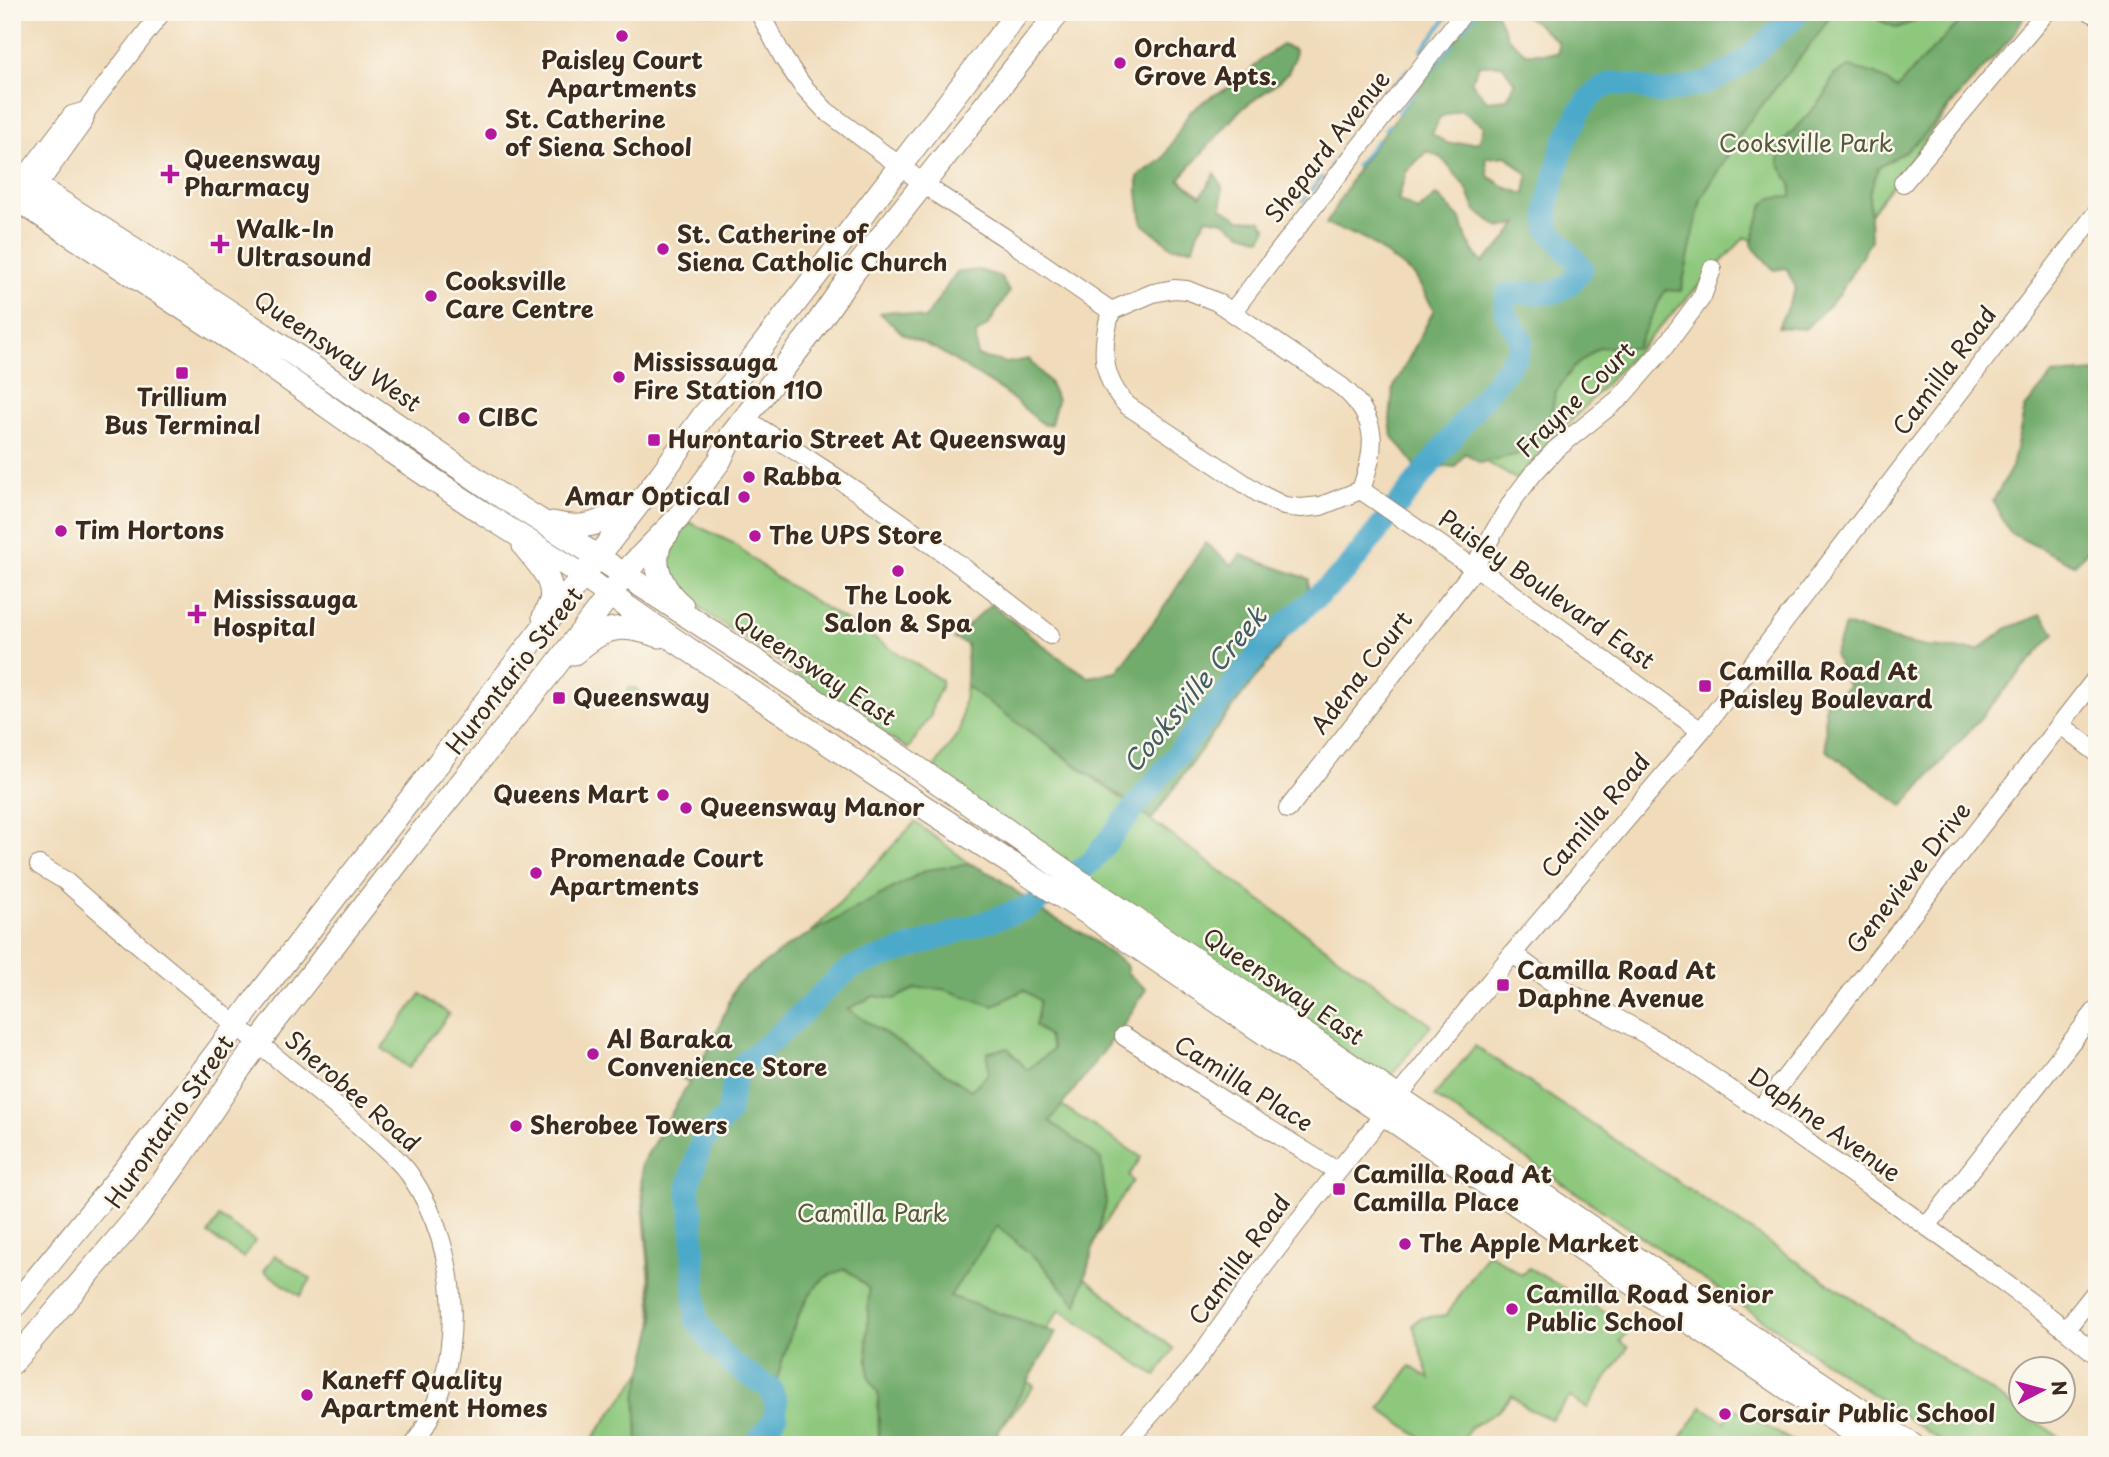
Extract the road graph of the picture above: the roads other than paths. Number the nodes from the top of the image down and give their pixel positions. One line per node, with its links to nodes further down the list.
1 (162, 12): 12 (street)
2 (759, 12): 9 (street)
3 (1018, 12): 9 (main road, Hurontario Street)
4 (1059, 12): 10 (main road, Hurontario Street)
5 (1464, 12): 16 (street, Shepard Avenue)
6 (2046, 12): 11 (street)
7 (2091, 12): 8 (street)
8 (2097, 15)
9 (900, 166): 10 (street); 19 (main road, Hurontario Street)
10 (922, 183): 15 (street); 17 (main road, Hurontario Street)
11 (1903, 183)
12 (20, 188): 21 (main road, Queensway West); 22 (main road, Queensway West)
13 (2097, 212): 35 (street, Camilla Road)
14 (1712, 269): 24 (street, Frayne Court)
15 (1111, 311): 16 (street); 18 (street)
16 (1232, 312): 18 (street)
17 (745, 418): 20 (main road, Hurontario Street); 29 (street)
18 (1366, 494): 24 (street, Paisley Boulevard East)
19 (641, 500): 21 (main road); 23 (main road, Hurontario Street)
20 (678, 517): 26 (main road, Hurontario Street); 30 (main road)
21 (540, 520): 23 (main road, Queensway West)
22 (510, 530): 25 (main road, Queensway West); 28 (main road)
23 (596, 557): 25 (main road, Hurontario Street); 26 (main road)
24 (1475, 568): 35 (street, Paisley Boulevard East); 37 (street, Adena Court)
25 (582, 575): 27 (main road); 28 (main road, Hurontario Street)
26 (624, 576): 27 (main road, Hurontario Street); 30 (main road, Queensway East)
27 (609, 595): 31 (main road, Queensway East); 32 (main road, Hurontario Street)
28 (537, 633): 42 (main road, Hurontario Street)
29 (1050, 635)
30 (719, 638): 39 (main road, Queensway East)
31 (676, 641): 32 (main road); 39 (main road, Queensway East)
32 (550, 673): 44 (main road, Hurontario Street)
33 (2097, 677): 34 (street, Genevieve Drive)
34 (2060, 724): 36 (street); 46 (street, Genevieve Drive)
35 (1701, 731): 40 (street, Camilla Road)
36 (2097, 753)
37 (1288, 809)
38 (39, 865): 42 (street, Sherobee Road)
39 (1047, 873): 45 (main road, Queensway East)
40 (1513, 953): 45 (street, Camilla Road); 46 (street, Daphne Avenue)
41 (2097, 1009): 48 (street)
42 (237, 1025): 44 (street, Sherobee Road); 50 (main road, Hurontario Street)
43 (1124, 1036): 47 (street, Camilla Place)
44 (258, 1043): 53 (main road, Hurontario Street); 54 (street, Sherobee Road)
45 (1391, 1104): 47 (street, Camilla Road); 56 (main road, Queensway East); 57 (main road, Queensway East)
46 (1760, 1110): 48 (street, Daphne Avenue)
47 (1338, 1171): 55 (street, Camilla Road)
48 (1927, 1226): 51 (street, Daphne Avenue)
49 (2097, 1290): 51 (street)
50 (12, 1309)
51 (2066, 1329): 52 (street, Daphne Avenue)
52 (2097, 1355)
53 (12, 1363)
54 (414, 1445)
55 (1124, 1445)
56 (1871, 1445)
57 (1912, 1445)

